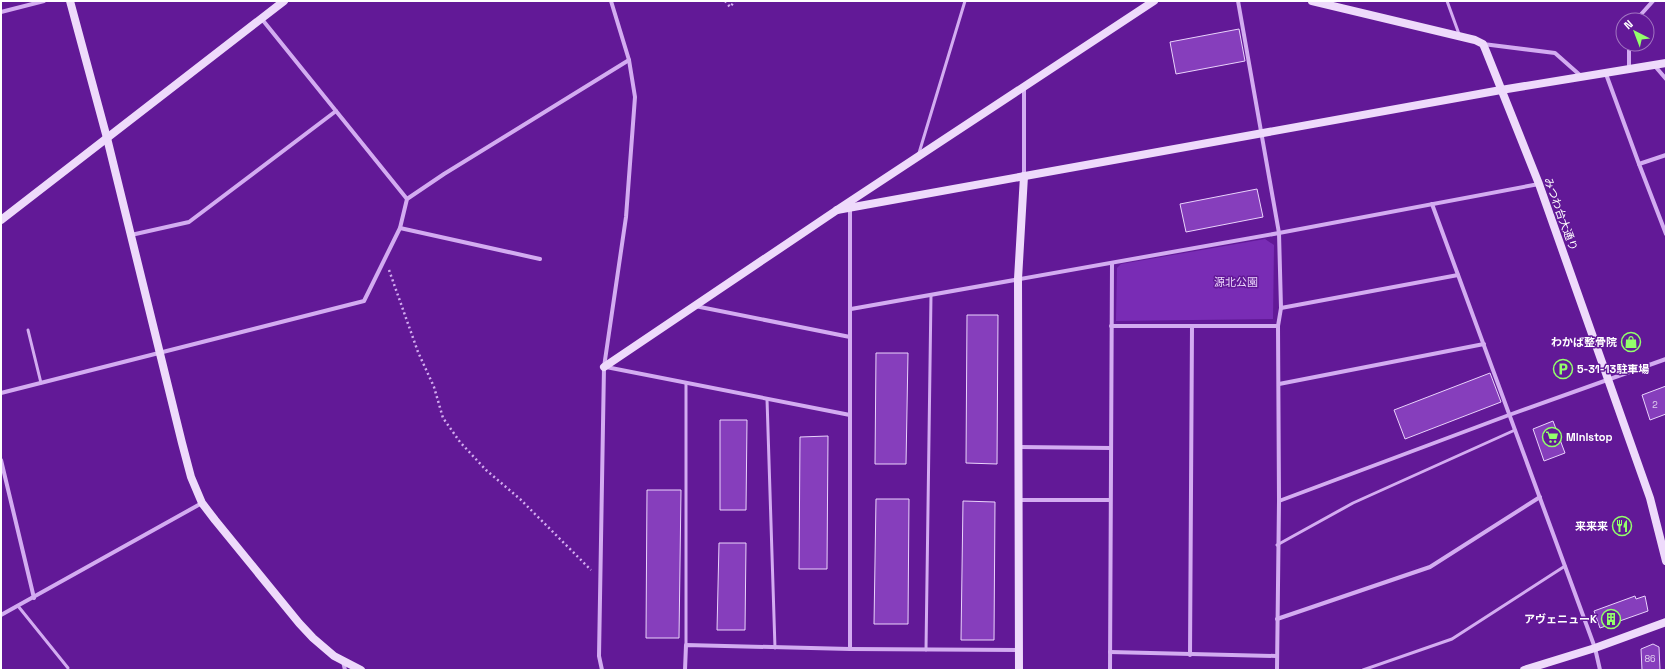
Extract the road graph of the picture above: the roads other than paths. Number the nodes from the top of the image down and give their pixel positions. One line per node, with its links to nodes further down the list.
1 (44, 1): 11 (street)
2 (70, 1): 28 (street)
3 (284, 1): 13 (street)
4 (611, 1): 17 (street)
5 (966, 1): 30 (lane)
6 (1154, 1): 24 (street)
7 (1238, 1): 27 (street)
8 (1312, 1): 14 (street)
9 (1447, 1): 14 (lane)
10 (1653, 1): 12 (street)
11 (1, 12)
12 (1643, 12)
13 (261, 18): 26 (street); 28 (street)
14 (1460, 36): 15 (street)
15 (1483, 44): 22 (street); 25 (street, みつわ台大通り)
16 (1629, 52): 20 (street)
17 (629, 60): 34 (street); 59 (street)
18 (1666, 63): 19 (street)
19 (1654, 65): 20 (street); 23 (street)
20 (1630, 69): 21 (street)
21 (1606, 74): 22 (street); 31 (street)
22 (1582, 77): 25 (street)
23 (1666, 79)
24 (1024, 87): 30 (street); 32 (street)
25 (1501, 90): 27 (street); 33 (street, みつわ台大通り)
26 (336, 111): 34 (street); 42 (street)
27 (1262, 133): 32 (street); 40 (street)
28 (108, 138): 38 (street); 42 (street)
29 (1666, 155): 31 (street)
30 (918, 157): 37 (street)
31 (1639, 164): 41 (street)
32 (1024, 176): 36 (street); 46 (street)
33 (1539, 184): 35 (street); 60 (street, みつわ台大通り)
34 (407, 199): 39 (street)
35 (1432, 204): 40 (street); 45 (street)
36 (850, 208): 37 (street); 50 (street)
37 (836, 210): 48 (street)
38 (1, 220)
39 (400, 228): 43 (street); 57 (street)
40 (1279, 233): 44 (street); 49 (street)
41 (1666, 234)
42 (131, 235): 57 (street)
43 (540, 259)
44 (1112, 264): 46 (street); 51 (street)
45 (1458, 275): 49 (street); 56 (street)
46 (1018, 279): 47 (street); 69 (street)
47 (931, 294): 50 (street); 89 (lane)
48 (695, 305): 55 (street); 59 (street)
49 (1281, 308): 53 (street)
50 (850, 309): 55 (street)
51 (1111, 326): 52 (street); 70 (street)
52 (1192, 326): 53 (street); 92 (street)
53 (1278, 326): 63 (street)
54 (28, 330): 62 (lane)
55 (850, 337): 66 (street)
56 (1484, 344): 63 (street); 67 (street)
57 (160, 354): 62 (street); 76 (street)
58 (1666, 359): 60 (street)
59 (604, 367): 61 (street); 98 (street)
60 (1608, 380): 67 (street); 78 (street, みつわ台大通り)
61 (686, 382): 65 (street); 85 (lane)
62 (41, 384): 64 (street)
63 (1279, 384): 75 (street)
64 (1, 393)
65 (767, 399): 66 (street); 86 (lane)
66 (850, 415): 88 (street)
67 (1509, 415): 68 (street); 75 (street)
68 (1515, 430): 72 (street); 77 (lane)
69 (1018, 447): 70 (street); 73 (street)
70 (1111, 448): 74 (street)
71 (1, 460): 80 (street)
72 (1540, 497): 79 (street); 83 (street)
73 (1019, 500): 74 (street); 90 (street)
74 (1110, 500): 91 (street)
75 (1279, 501): 77 (street)
76 (202, 503): 80 (street); 94 (street)
77 (1277, 545): 83 (street)
78 (1666, 561)
79 (1564, 566): 87 (street); 103 (lane)
80 (34, 598): 81 (street)
81 (18, 606): 82 (street); 95 (lane)
82 (1, 615)
83 (1277, 619): 93 (street)
84 (1666, 622): 87 (street)
85 (686, 646): 86 (street); 99 (street)
86 (775, 648): 88 (street)
87 (1595, 648): 104 (street); 105 (street)
88 (850, 649): 89 (street)
89 (926, 650): 90 (street)
90 (1019, 650): 100 (street)
91 (1110, 652): 92 (street); 101 (street)
92 (1190, 655): 93 (street)
93 (1276, 656): 102 (street)
94 (343, 661): 96 (street); 97 (street)
95 (68, 668)
96 (345, 670)
97 (361, 670)
98 (602, 670)
99 (685, 670)
100 (1019, 670)
101 (1110, 670)
102 (1277, 670)
103 (1363, 670)
104 (1524, 670)
105 (1600, 670)

